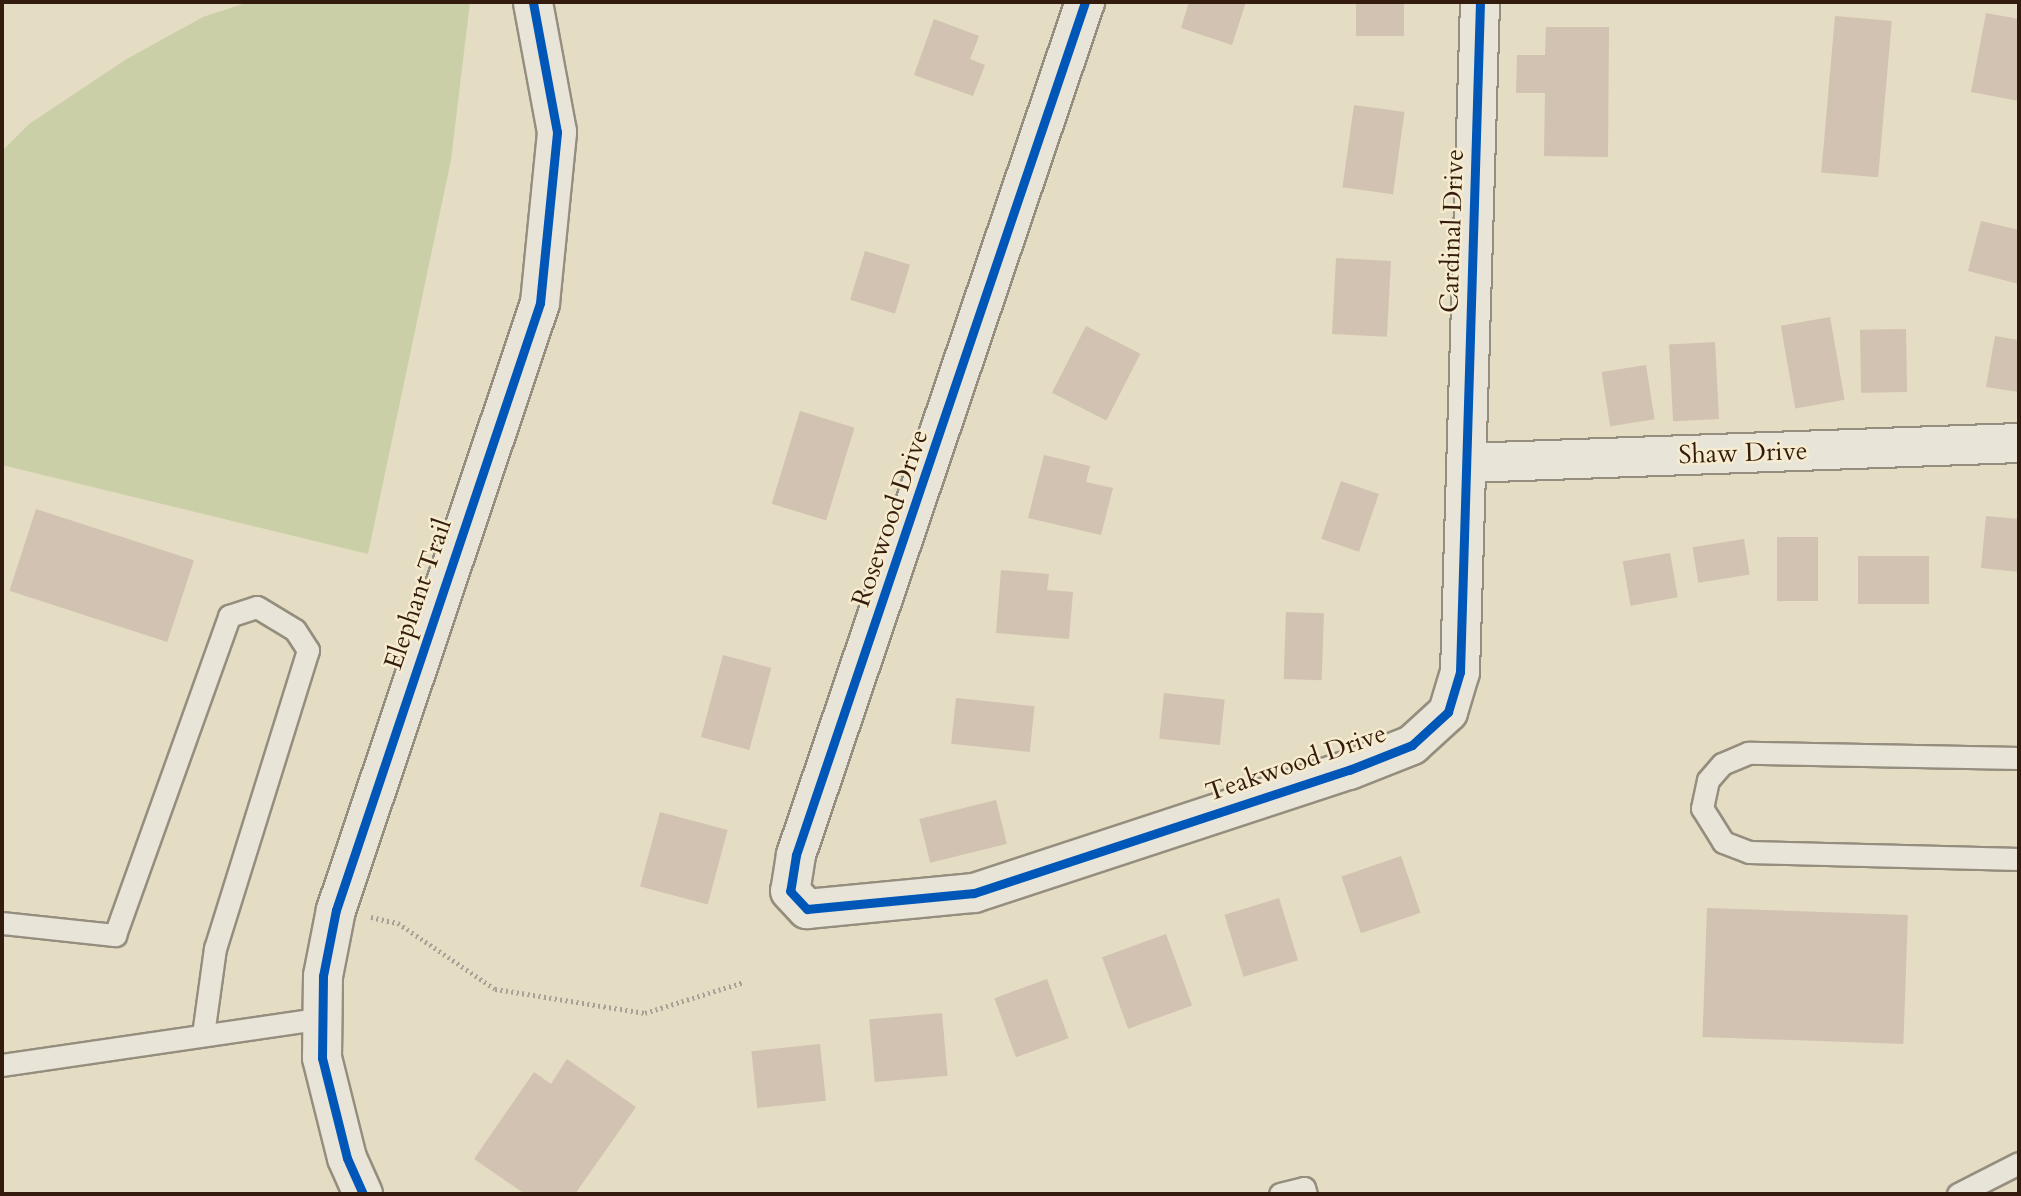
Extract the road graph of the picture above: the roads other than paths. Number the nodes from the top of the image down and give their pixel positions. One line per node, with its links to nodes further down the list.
1 (533, 2): 10 (street, Elephant Trail)
2 (1085, 2): 8 (street, Rosewood Drive)
3 (1480, 2): 5 (street, Cardinal Drive)
4 (2019, 443): 5 (street, Shaw Drive)
5 (1466, 463): 8 (street, Teakwood Drive)
6 (2019, 758): 7 (lane)
7 (2019, 859)
8 (947, 897)
9 (2, 923): 11 (lane)
10 (318, 1019): 11 (lane); 14 (street, Elephant Trail)
11 (203, 1034): 12 (lane)
12 (2, 1065)
13 (2019, 1163): 17 (lane)
14 (363, 1194)
15 (1280, 1194): 16 (lane)
16 (1306, 1194)
17 (1958, 1194)

